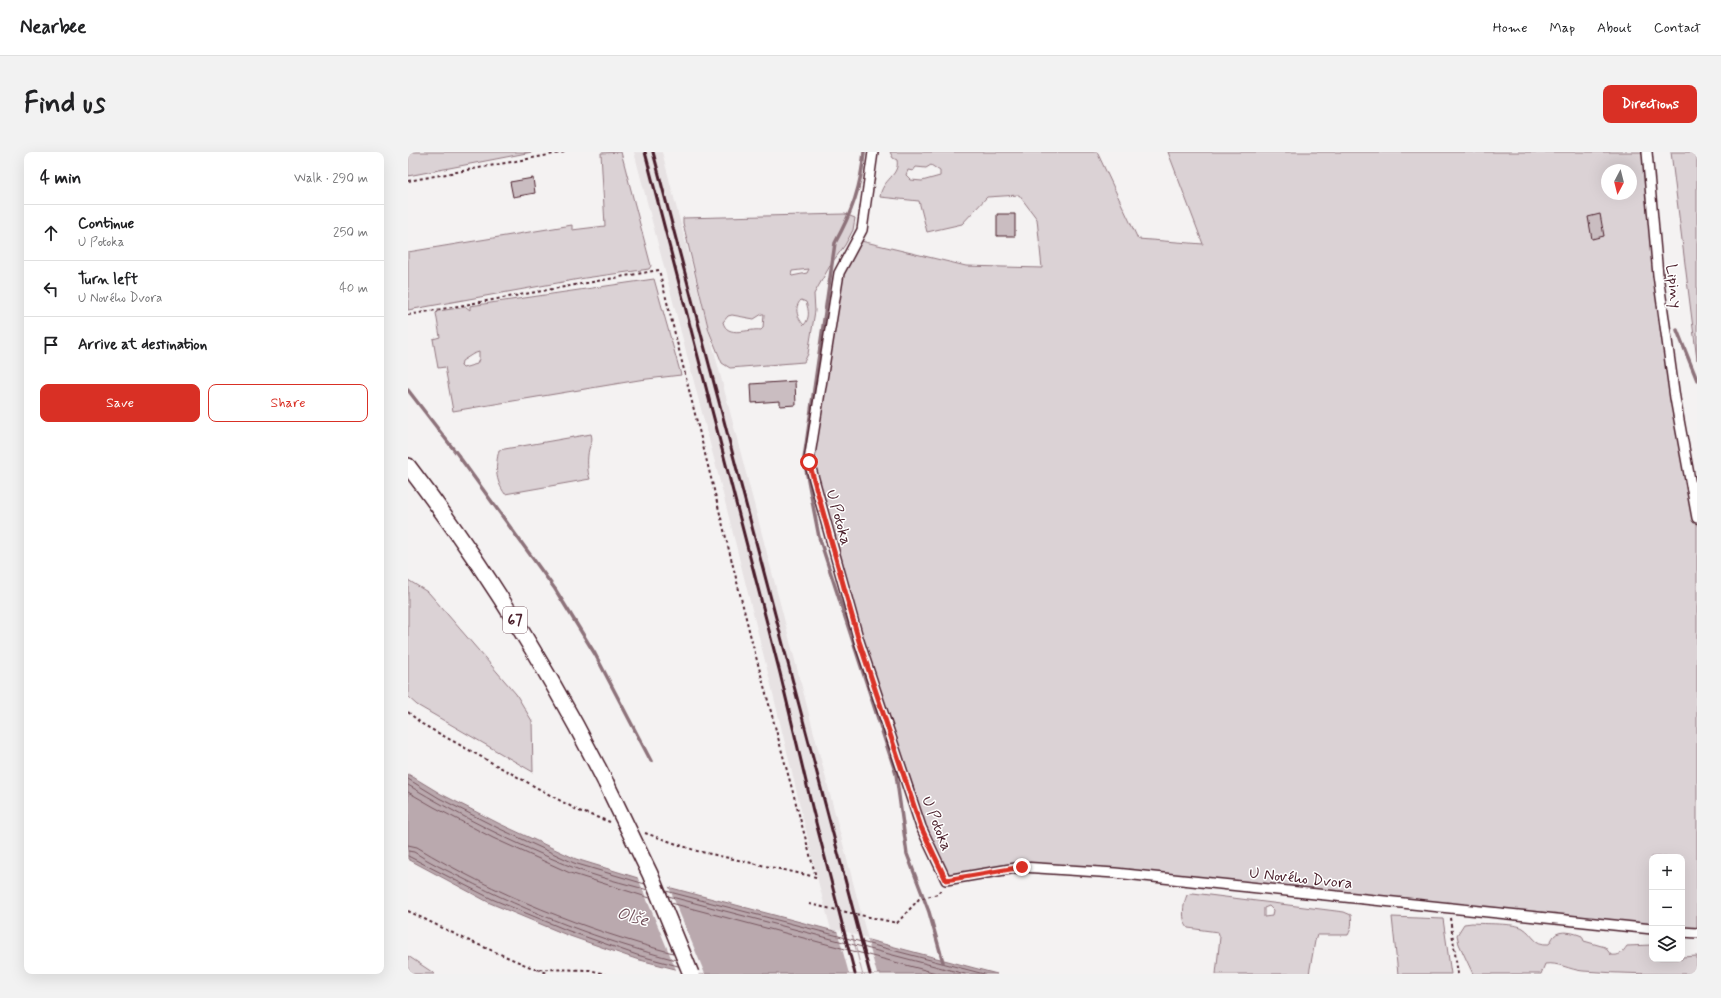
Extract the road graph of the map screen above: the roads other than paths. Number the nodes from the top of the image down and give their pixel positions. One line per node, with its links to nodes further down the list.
1 (872, 152): 5 (street, U Potoka)
2 (1647, 152): 4 (street, Lipiny)
3 (408, 466): 9 (main road, 67, bridge)
4 (1697, 518)
5 (946, 880): 6 (street, U Nového Dvora)
6 (1649, 929)
7 (1685, 932): 8 (street)
8 (1697, 933)
9 (691, 974)

